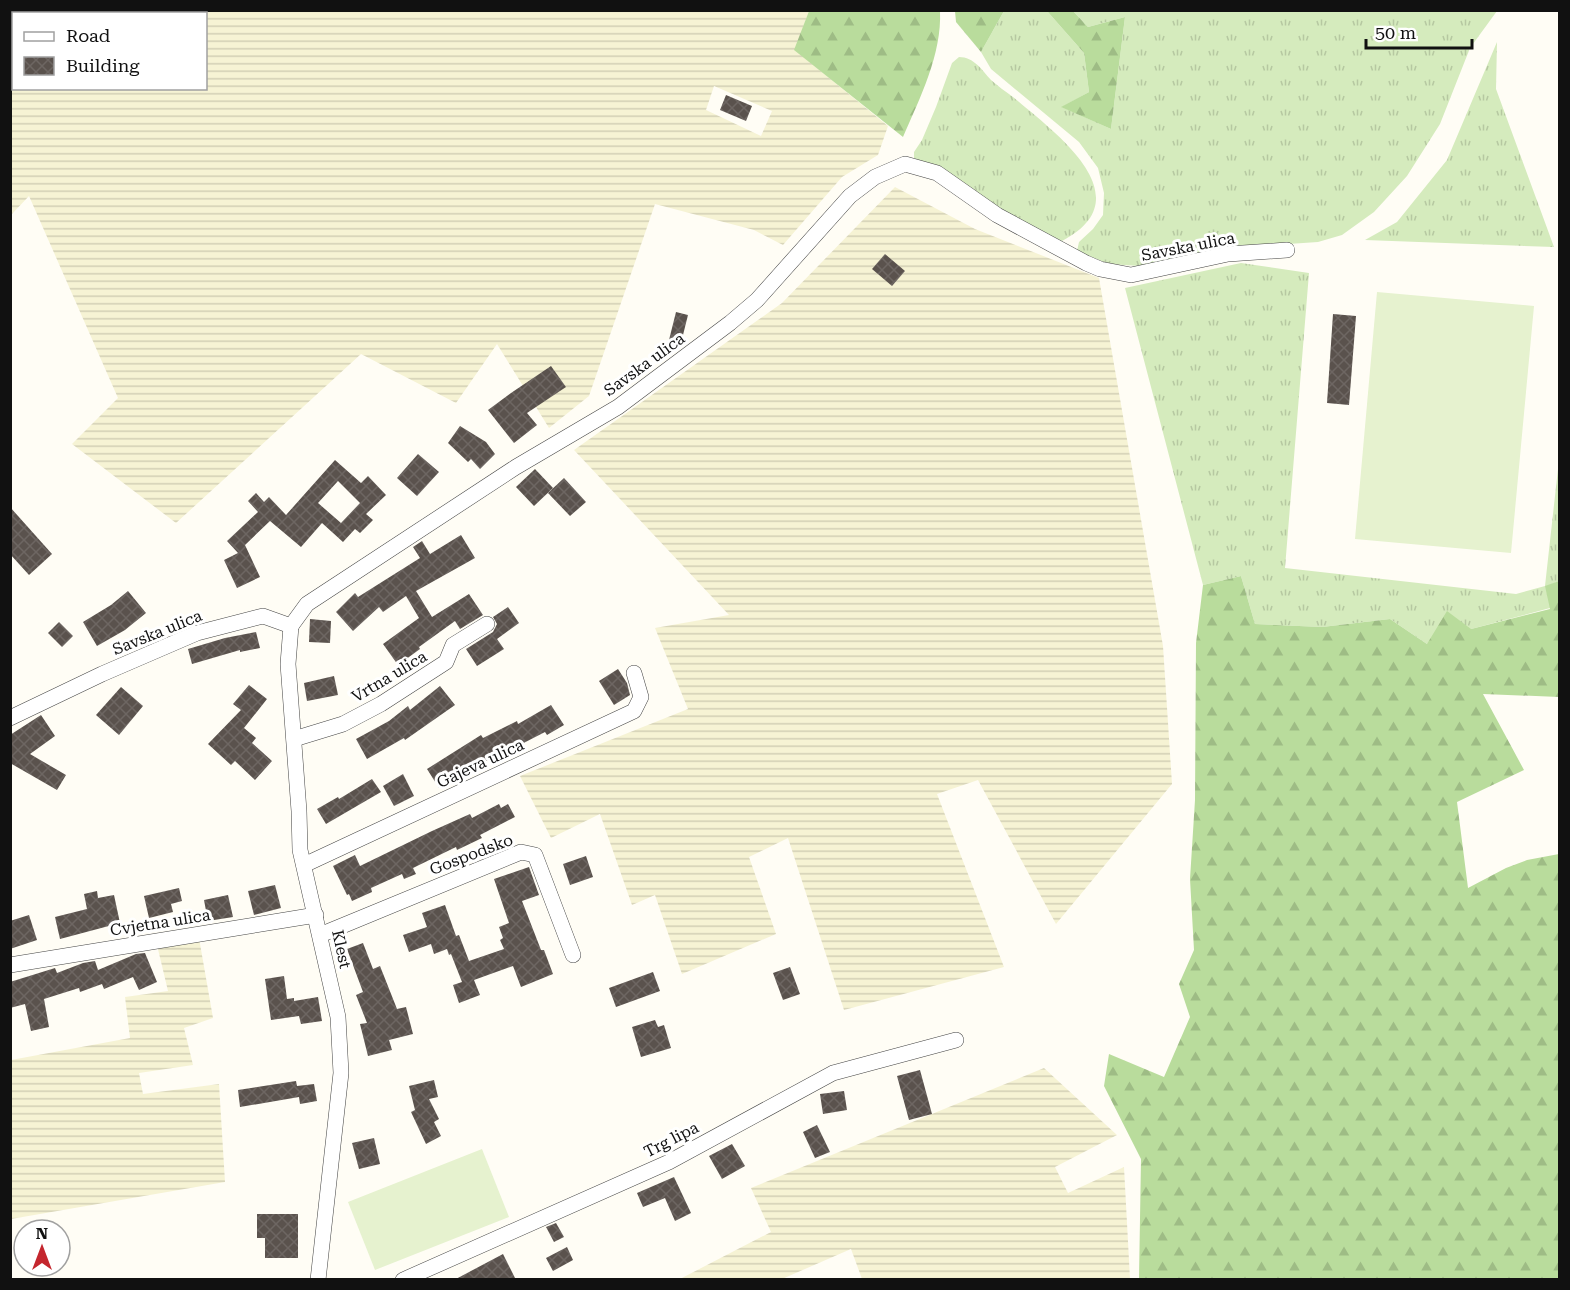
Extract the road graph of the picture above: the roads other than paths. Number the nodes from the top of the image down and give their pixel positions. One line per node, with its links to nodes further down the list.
1 (1287, 250): 3 (street, Savska ulica)
2 (487, 624): 6 (street, Vrtna ulica)
3 (291, 626): 5 (street, Savska ulica); 6 (street, Klest)
4 (634, 673): 7 (street, Gajeva ulica)
5 (10, 718)
6 (294, 739): 7 (street, Klest)
7 (304, 865): 8 (street, Klest)
8 (316, 915): 9 (street, Klest); 11 (street, Cvjetna ulica)
9 (320, 934): 10 (street, Gospodsko); 13 (street, Klest)
10 (573, 955)
11 (10, 965)
12 (956, 1040): 14 (street, Trg lipa)
13 (318, 1280)
14 (403, 1280)

